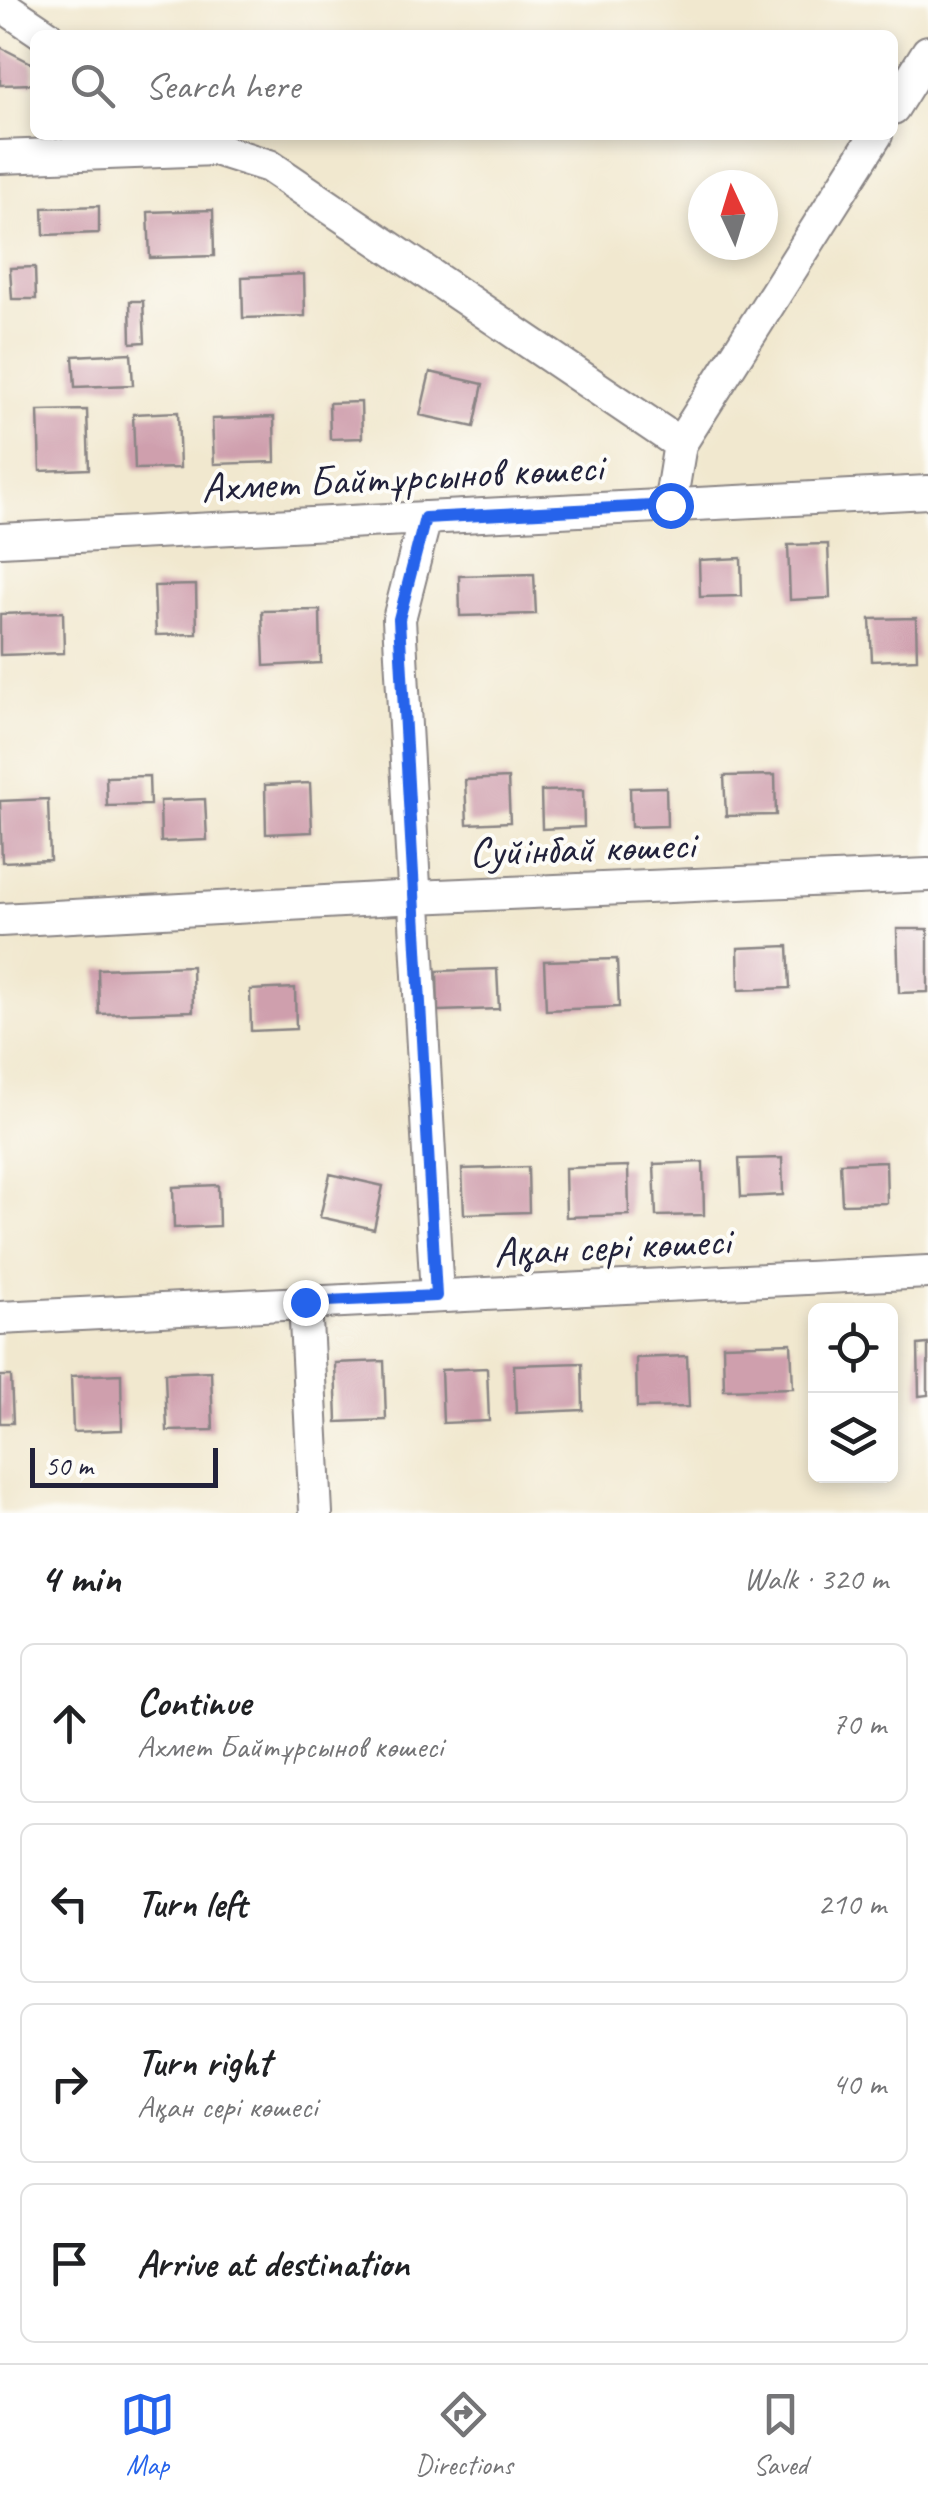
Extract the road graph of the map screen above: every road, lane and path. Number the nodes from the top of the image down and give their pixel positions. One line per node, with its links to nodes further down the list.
1 (0, 4): 2 (street)
2 (39, 30)
3 (928, 52): 4 (street)
4 (906, 103)
5 (873, 140): 8 (street)
6 (204, 142): 7 (street); 8 (street)
7 (0, 157)
8 (680, 444): 10 (street)
9 (928, 492): 10 (street, Ахмет Байтұрсынов көшесі)
10 (670, 505): 11 (street, Ахмет Байтұрсынов көшесі)
11 (425, 518): 12 (street, Ахмет Байтұрсынов көшесі); 14 (street)
12 (0, 540)
13 (928, 875): 14 (street, Суйінбай көшесі)
14 (416, 897): 15 (street, Суйінбай көшесі); 17 (street)
15 (0, 920)
16 (928, 1272): 17 (street, Ақан сері көшесі)
17 (436, 1296): 18 (street, Ақан сері көшесі)
18 (305, 1302): 19 (street, Ақан сері көшесі); 20 (street)
19 (0, 1318)
20 (316, 1513)

